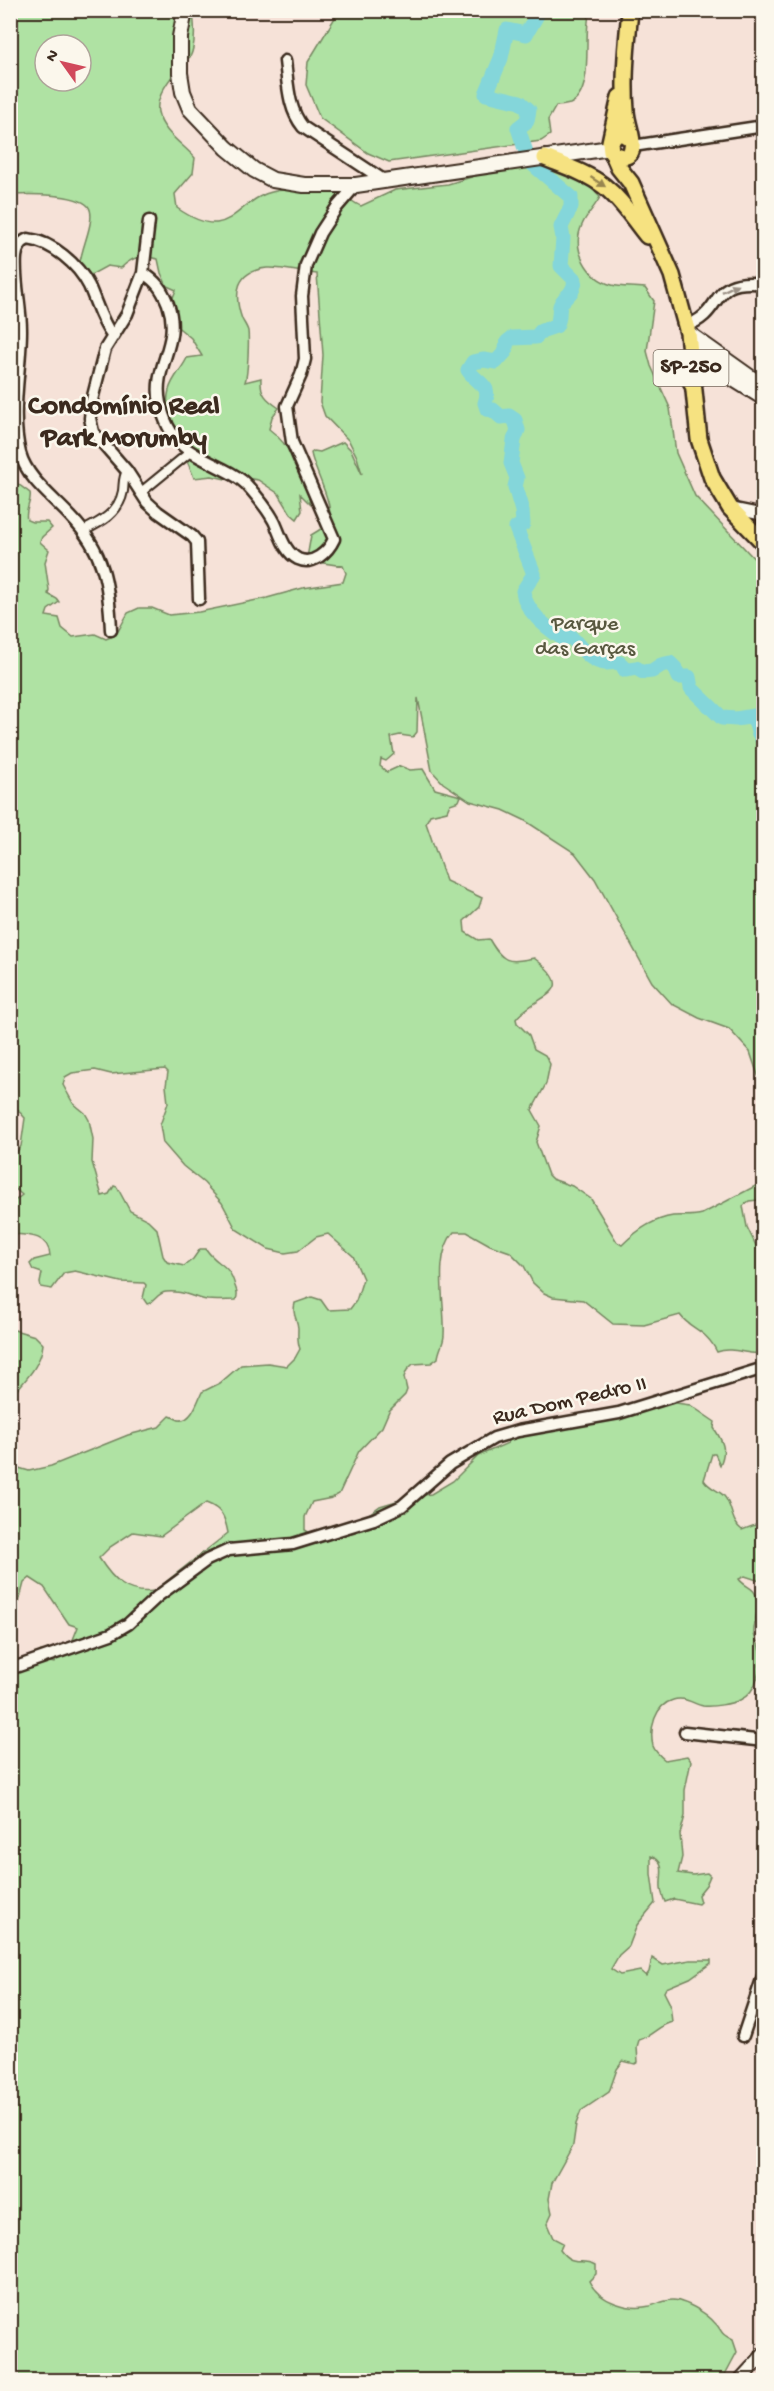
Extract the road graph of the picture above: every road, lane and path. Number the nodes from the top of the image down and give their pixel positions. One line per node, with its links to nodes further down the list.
1 (630, 10): 4 (main road, SP-250)
2 (186, 12): 11 (main road)
3 (285, 61): 9 (street)
4 (624, 80): 6 (main road, SP-250); 7 (main road, SP-250)
5 (764, 126): 6 (street)
6 (631, 146): 7 (main road); 10 (main road, SP-250)
7 (611, 148): 8 (main road); 10 (main road, SP-250)
8 (541, 158): 9 (main road); 13 (main road, one-way to 13)
9 (385, 181): 11 (main road)
10 (631, 183): 13 (main road, SP-250)
11 (356, 185): 23 (street)
12 (149, 221): 14 (street)
13 (661, 251): 16 (main road, SP-250)
14 (143, 273): 17 (street); 23 (street)
15 (764, 284): 16 (street, one-way to 15)
16 (686, 329): 18 (main road, SP-250); 21 (main road)
17 (112, 337): 24 (street); 28 (street)
18 (690, 352): 19 (main road); 20 (main road, SP-250)
19 (712, 365): 20 (main road); 22 (main road)
20 (692, 384): 26 (main road, SP-250)
21 (764, 387)
22 (764, 398)
23 (189, 453): 25 (street)
24 (127, 471): 25 (street); 28 (street)
25 (140, 493): 30 (street)
26 (729, 508): 27 (street); 29 (main road, SP-250)
27 (764, 515)
28 (83, 531): 31 (street)
29 (764, 543)
30 (199, 599)
31 (111, 630)
32 (764, 1368): 33 (street, Rua Dom Pedro II)
33 (10, 1669)
34 (685, 1732): 35 (street)
35 (764, 1741)
36 (764, 1973): 37 (street)
37 (743, 2036)
38 (764, 2354): 39 (street)
39 (740, 2380)

